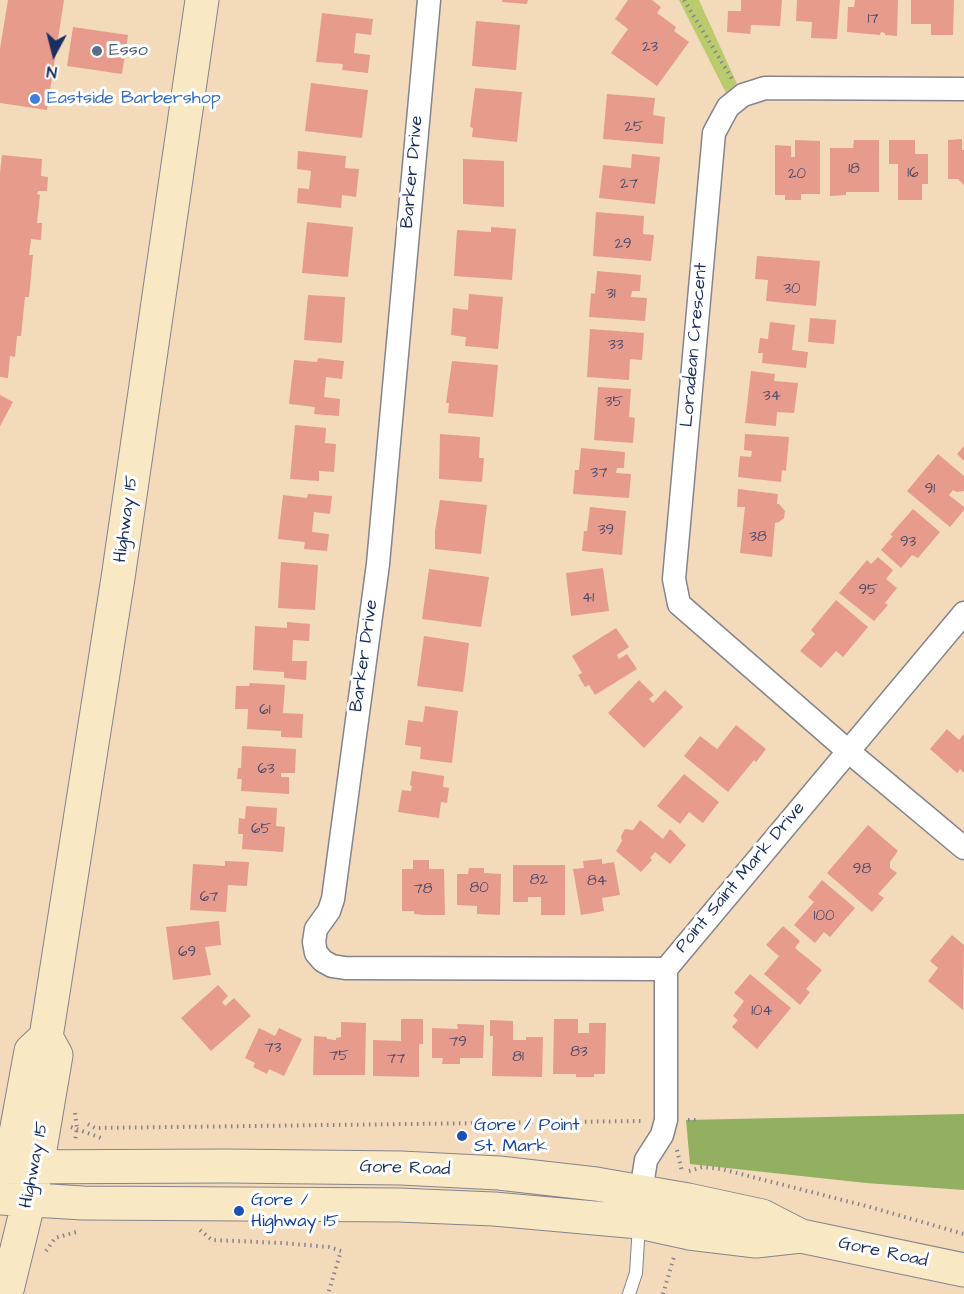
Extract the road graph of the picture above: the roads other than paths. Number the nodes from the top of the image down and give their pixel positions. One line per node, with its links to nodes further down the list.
1 (202, 0): 8 (main road, Highway 15)
2 (429, 0): 7 (street, Barker Drive)
3 (964, 88): 5 (street, Loradean Crescent)
4 (964, 613): 5 (street, Point Saint Mark Drive)
5 (848, 751): 6 (street, Loradean Crescent); 7 (street, Point Saint Mark Drive)
6 (964, 848)
7 (666, 969): 9 (street, Point Saint Mark Drive)
8 (11, 1188): 9 (main road, Gore Road); 11 (main road, Highway 15)
9 (640, 1207): 10 (main road, Gore Road); 12 (lane)
10 (964, 1270)
11 (6, 1294)
12 (629, 1294)

